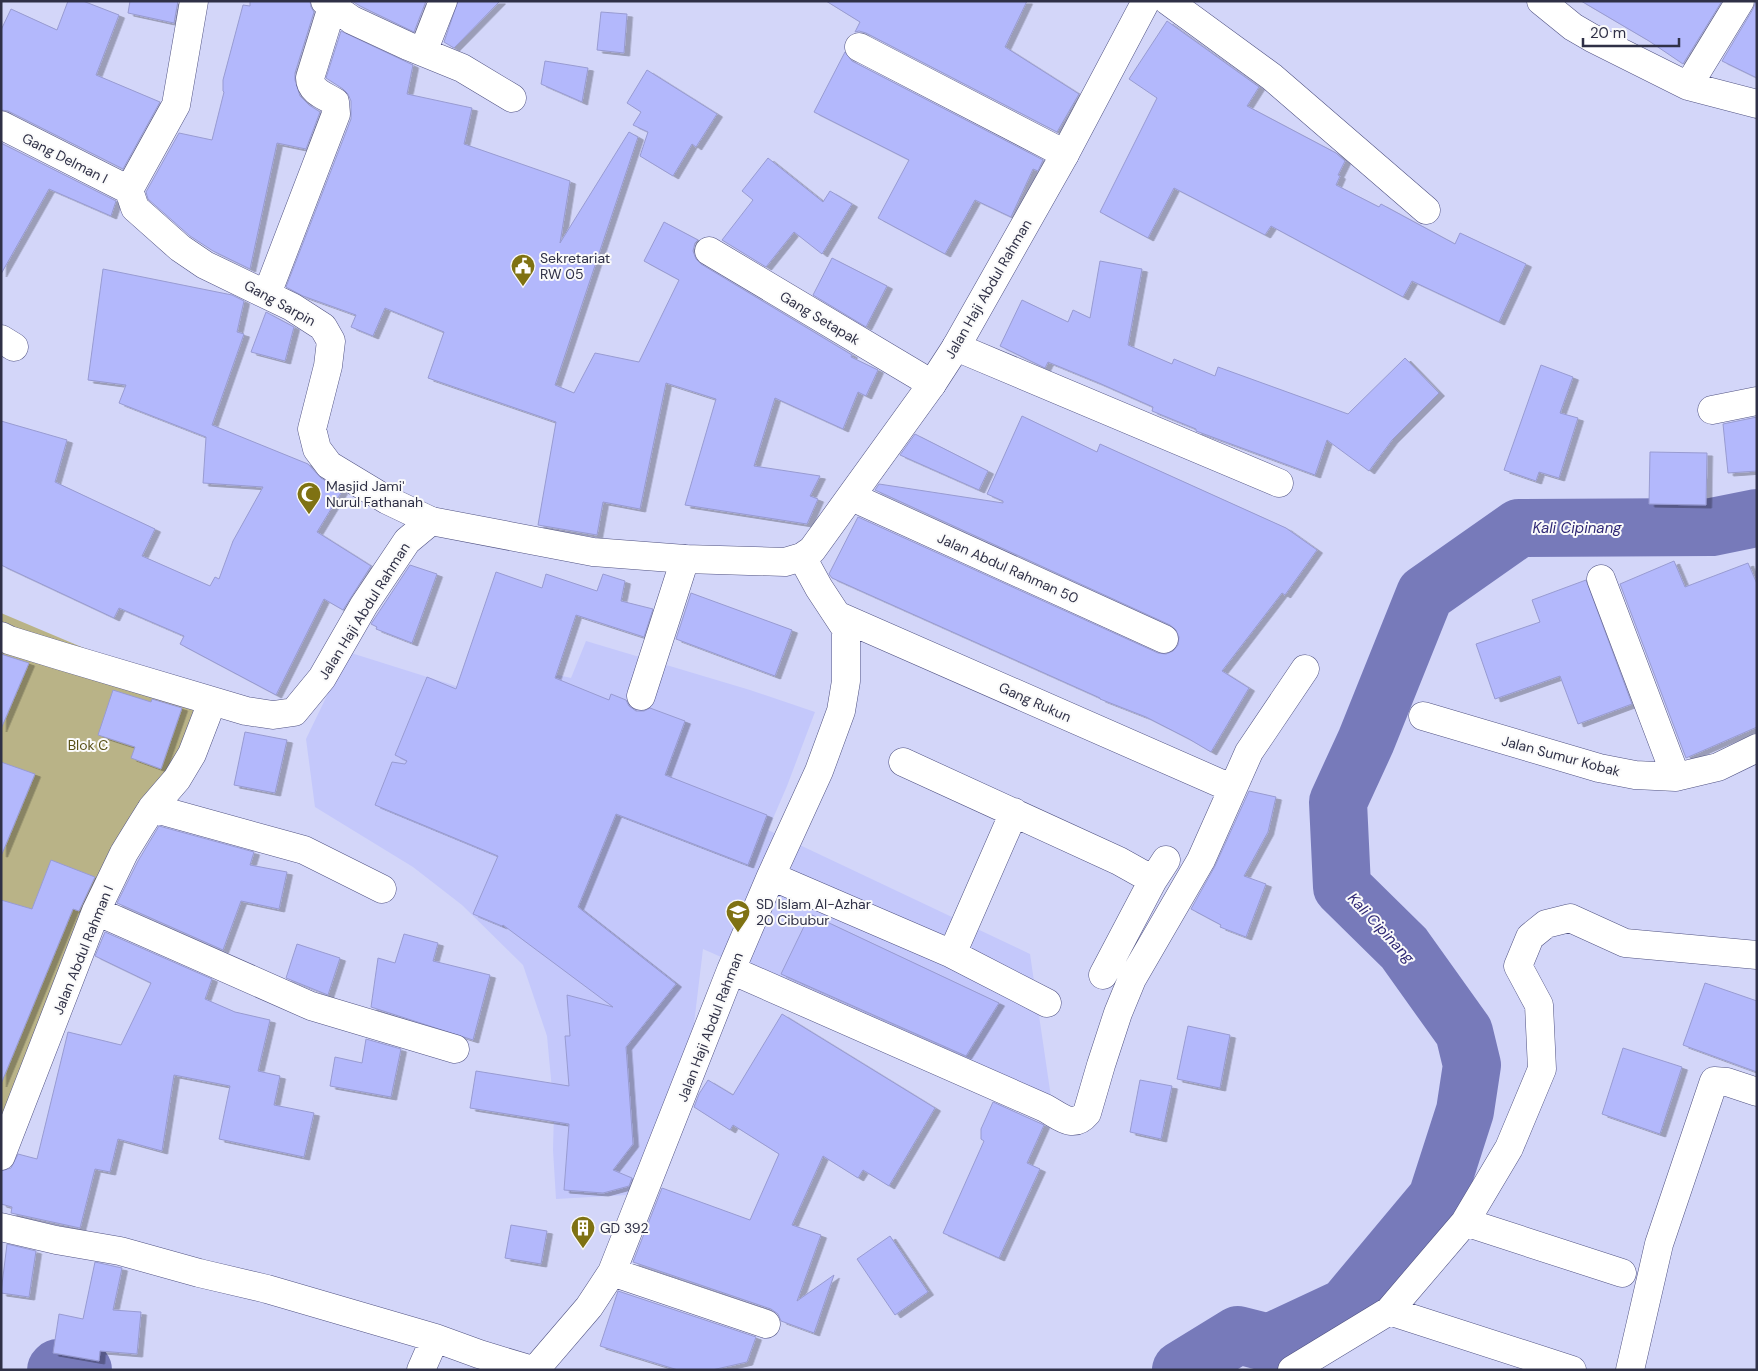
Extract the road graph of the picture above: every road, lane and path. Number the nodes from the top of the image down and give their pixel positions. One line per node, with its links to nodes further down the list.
1 (194, 1): 15 (street)
2 (443, 1): 9 (street)
3 (1146, 1): 14 (street, Jalan Haji Abdul Rahman)
4 (1168, 1): 16 (street)
5 (1541, 1): 10 (street)
6 (1740, 1): 10 (street)
7 (328, 4): 9 (street); 18 (street)
8 (859, 47): 14 (street)
9 (423, 52): 11 (street)
10 (1688, 86): 12 (street)
11 (512, 98)
12 (1757, 104)
13 (2, 126): 15 (street, Gang Delman I)
14 (1065, 154): 19 (street, Jalan Haji Abdul Rahman)
15 (130, 190): 18 (street, Gang Sarpin)
16 (1426, 210)
17 (709, 251): 20 (street, Gang Setapak)
18 (266, 294): 25 (street, Gang Sarpin)
19 (956, 347): 20 (street, Jalan Haji Abdul Rahman); 23 (street)
20 (932, 384): 24 (street, Jalan Haji Abdul Rahman)
21 (1757, 401): 22 (street)
22 (1712, 410)
23 (1279, 483)
24 (852, 497): 26 (street, Jalan Haji Abdul Rahman); 31 (street, Jalan Abdul Rahman 50)
25 (431, 521): 27 (street); 34 (street, Jalan Haji Abdul Rahman)
26 (802, 557): 27 (street); 29 (street, Jalan Haji Abdul Rahman)
27 (685, 559): 33 (street)
28 (1601, 579): 38 (street)
29 (838, 616): 39 (street, Gang Rukun); 42 (street, Jalan Haji Abdul Rahman)
30 (1, 636): 34 (street, Jalan Haji Abdul Rahman)
31 (1164, 639)
32 (1306, 669): 39 (street)
33 (641, 696)
34 (212, 702): 40 (street, Jalan Abdul Rahman I)
35 (1422, 716): 38 (street, Jalan Sumur Kobak)
36 (1757, 748): 38 (street, Jalan Sumur Kobak)
37 (903, 762): 41 (street)
38 (1676, 777)
39 (1231, 788): 47 (street)
40 (152, 808): 43 (street); 44 (street, Jalan Abdul Rahman I)
41 (1014, 812): 45 (street); 48 (street)
42 (771, 876): 45 (street); 47 (street, Jalan Haji Abdul Rahman)
43 (382, 889)
44 (96, 911): 50 (street); 52 (street, Jalan Abdul Rahman I)
45 (952, 954): 49 (street)
46 (1757, 956): 53 (street)
47 (731, 970): 55 (street, Jalan Haji Abdul Rahman)
48 (1103, 975)
49 (1047, 1003)
50 (455, 1049)
51 (1757, 1092): 64 (street)
52 (1, 1156)
53 (1465, 1222): 56 (street); 57 (street)
54 (1, 1227): 59 (street)
55 (612, 1272): 58 (street); 61 (street, Jalan Haji Abdul Rahman)
56 (1622, 1273)
57 (1390, 1311): 62 (street); 63 (street)
58 (766, 1324)
59 (435, 1338): 60 (street); 61 (street)
60 (421, 1370)
61 (534, 1370)
62 (1292, 1370)
63 (1572, 1370)
64 (1630, 1370)

